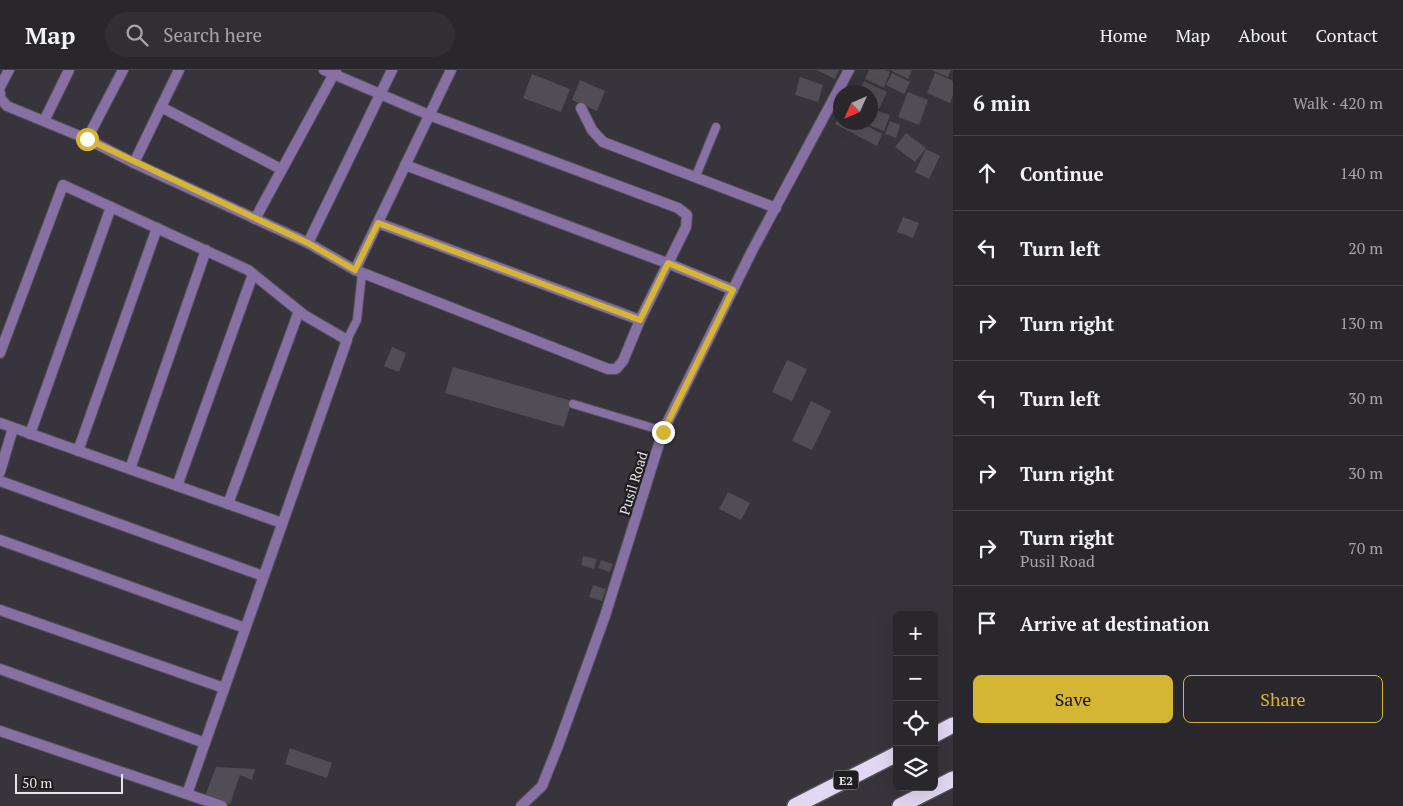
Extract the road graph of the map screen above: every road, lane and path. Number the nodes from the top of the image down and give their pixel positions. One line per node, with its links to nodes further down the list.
1 (9, 70): 9 (street)
2 (69, 70): 15 (street)
3 (123, 70): 17 (street)
4 (179, 70): 12 (street)
5 (392, 70): 11 (street)
6 (451, 70): 14 (street)
7 (849, 70): 23 (street, Pusil Road)
8 (331, 71): 11 (street); 20 (street)
9 (0, 87)
10 (0, 93): 15 (street)
11 (381, 94): 14 (street); 27 (street)
12 (161, 107): 18 (street); 20 (street)
13 (581, 108): 21 (street)
14 (430, 115): 19 (street); 29 (street)
15 (44, 121): 17 (street)
16 (716, 127): 21 (lane)
17 (87, 139): 18 (street)
18 (134, 163): 24 (street)
19 (405, 165): 25 (street); 29 (street)
20 (282, 169): 24 (street)
21 (695, 178): 23 (street)
22 (111, 207): 26 (street); 36 (street); 41 (street)
23 (776, 208): 32 (street, Pusil Road)
24 (255, 219): 27 (street)
25 (378, 223): 30 (street); 34 (street)
26 (157, 228): 28 (street); 42 (street)
27 (308, 243): 30 (street)
28 (206, 250): 31 (street); 43 (street)
29 (668, 263): 32 (street); 34 (street)
30 (359, 271): 34 (street); 35 (lane)
31 (253, 274): 33 (street); 46 (street)
32 (733, 290): 40 (street, Pusil Road)
33 (299, 311): 35 (street); 47 (street)
34 (640, 320)
35 (347, 340): 48 (street)
36 (0, 353)
37 (573, 404): 40 (lane)
38 (0, 424): 39 (street)
39 (13, 428): 41 (street); 44 (street)
40 (663, 432): 63 (street, Pusil Road)
41 (30, 434): 42 (street)
42 (78, 451): 43 (street)
43 (130, 469): 46 (street)
44 (0, 472)
45 (0, 481): 50 (street)
46 (177, 486): 47 (street)
47 (228, 504): 48 (street)
48 (282, 523): 50 (street)
49 (0, 540): 52 (street)
50 (263, 576): 52 (street)
51 (0, 610): 54 (street)
52 (245, 628): 54 (street)
53 (0, 670): 58 (street)
54 (224, 688): 58 (street)
55 (953, 725): 57 (highway)
56 (0, 731): 61 (street)
57 (938, 733)
58 (205, 743): 61 (street)
59 (893, 756): 64 (highway, E2)
60 (953, 779): 65 (highway)
61 (186, 794): 62 (street)
62 (222, 806)
63 (522, 806)
64 (795, 806)
65 (900, 806)

